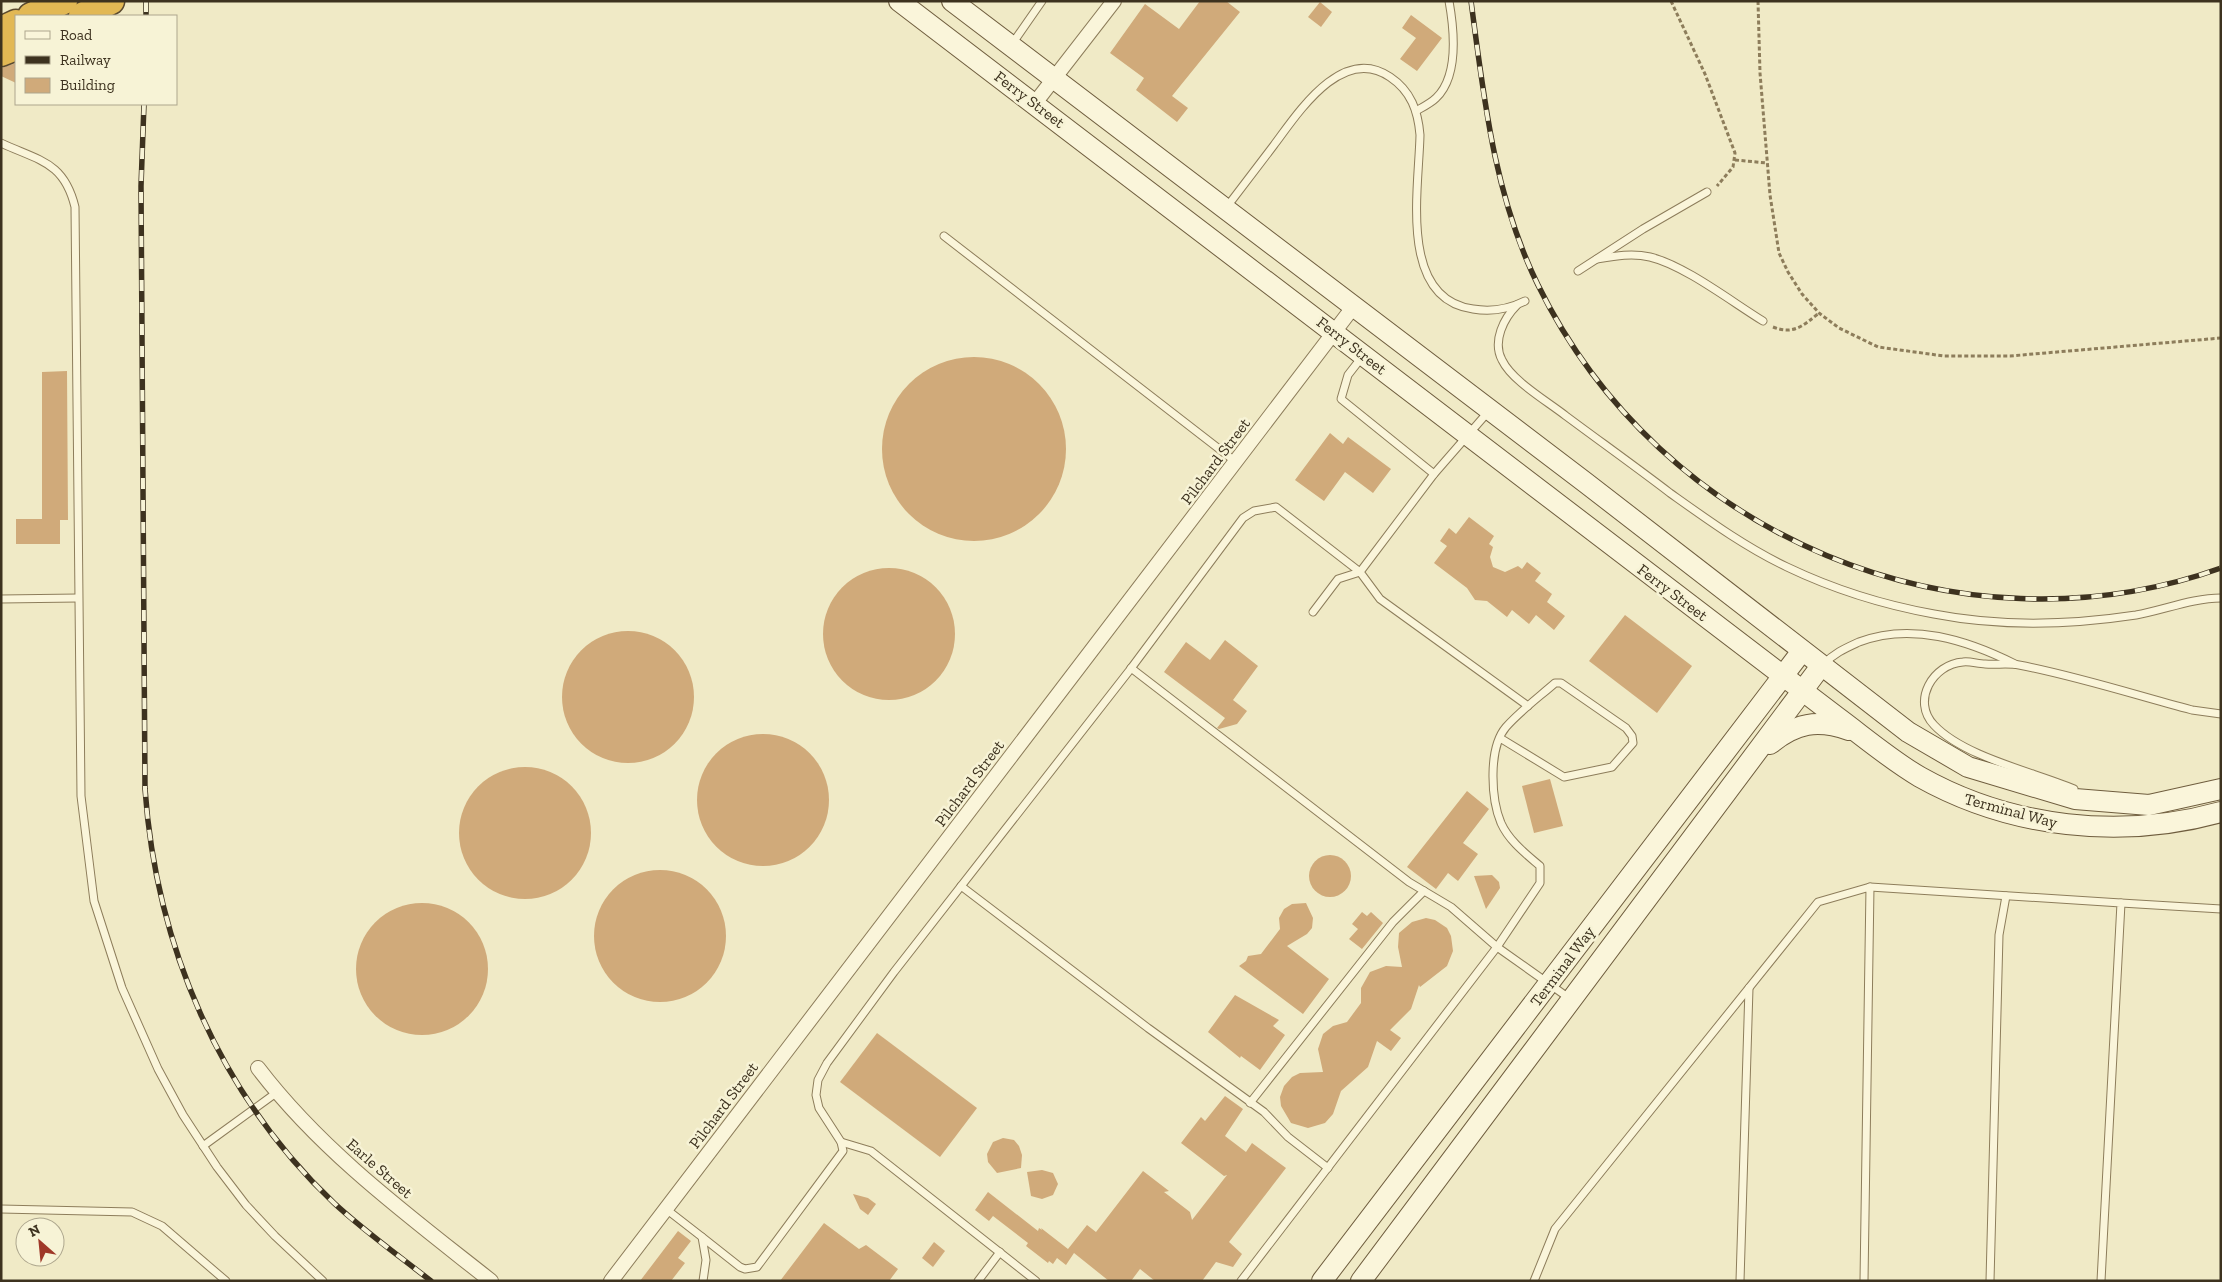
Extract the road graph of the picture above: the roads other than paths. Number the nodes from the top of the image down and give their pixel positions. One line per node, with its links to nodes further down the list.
1 (64, 1): 8 (highway)
2 (111, 1): 9 (highway)
3 (899, 1): 16 (main road, Ferry Street)
4 (952, 1): 12 (main road, Ferry Street)
5 (1042, 1): 12 (lane)
6 (1114, 1): 15 (street)
7 (1449, 1): 17 (lane)
8 (33, 15)
9 (84, 15)
10 (15, 23): 11 (highway)
11 (1, 30)
12 (1011, 46): 15 (main road, Ferry Street)
13 (15, 47): 14 (highway)
14 (1, 54)
15 (1054, 78): 16 (street); 20 (main road, Ferry Street)
16 (1035, 103): 28 (main road, Ferry Street)
17 (1416, 111): 20 (lane); 25 (lane)
18 (1, 143): 35 (lane)
19 (1707, 192): 22 (lane)
20 (1225, 209): 26 (main road, Ferry Street)
21 (944, 236): 32 (lane)
22 (1597, 259): 23 (lane); 27 (lane)
23 (1578, 271)
24 (1525, 301): 25 (lane)
25 (1517, 305): 36 (lane)
26 (1354, 306): 28 (street, Pilchard Street); 30 (main road, Ferry Street)
27 (1763, 321)
28 (1335, 332): 29 (main road, Ferry Street); 32 (street, Pilchard Street)
29 (1364, 354): 31 (main road, Ferry Street); 33 (lane)
30 (1490, 410): 31 (lane); 39 (main road, Ferry Street)
31 (1468, 435): 33 (lane); 43 (main road, Ferry Street)
32 (1236, 462): 69 (street, Pilchard Street)
33 (1434, 474): 34 (lane)
34 (1360, 572): 38 (lane); 42 (lane); 45 (lane)
35 (78, 598): 37 (lane); 67 (lane)
36 (2221, 598)
37 (1, 599)
38 (1313, 612)
39 (1802, 651): 41 (main road, Ferry Street); 43 (main road, Terminal Way)
40 (2017, 665): 41 (lane); 46 (lane); 51 (lane)
41 (1822, 666): 44 (main road, Terminal Way); 51 (main road, Ferry Street)
42 (1131, 668): 53 (lane); 55 (lane)
43 (1783, 676): 44 (main road, Ferry Street); 60 (main road, Terminal Way)
44 (1803, 691): 47 (main road, Terminal Way); 49 (main road, Terminal Way)
45 (1528, 706): 48 (lane); 48 (lane)
46 (2221, 714)
47 (1860, 734): 49 (main road); 52 (main road, Terminal Way)
48 (1500, 738): 59 (lane)
49 (1752, 758): 62 (main road, Terminal Way)
50 (2221, 789): 51 (main road, Ferry Street)
51 (2107, 803)
52 (2221, 812)
53 (961, 886): 65 (lane); 66 (lane)
54 (1870, 887): 56 (lane); 61 (lane); 85 (lane)
55 (1424, 891): 59 (lane); 65 (lane)
56 (2006, 896): 57 (lane); 86 (lane)
57 (2120, 903): 58 (lane); 87 (lane)
58 (2221, 909)
59 (1497, 947): 60 (lane); 68 (lane)
60 (1548, 984): 62 (lane); 81 (main road, Terminal Way)
61 (1749, 988): 83 (lane); 84 (lane)
62 (1572, 1000): 82 (main road, Terminal Way)
63 (258, 1068): 64 (street, Earle Street)
64 (276, 1093): 67 (lane); 75 (street, Earle Street)
65 (1250, 1103): 68 (lane)
66 (841, 1142): 71 (lane); 72 (lane)
67 (203, 1146): 74 (lane)
68 (1328, 1168): 80 (lane)
69 (666, 1208): 71 (lane); 76 (street, Pilchard Street)
70 (1, 1209): 73 (lane)
71 (702, 1237): 77 (lane)
72 (1000, 1252): 78 (lane); 79 (lane)
73 (226, 1281)
74 (323, 1281)
75 (492, 1281)
76 (611, 1281)
77 (703, 1281)
78 (978, 1281)
79 (1036, 1281)
80 (1241, 1281)
81 (1322, 1281)
82 (1361, 1281)
83 (1534, 1281)
84 (1740, 1281)
85 (1864, 1281)
86 (1990, 1281)
87 (2101, 1281)

